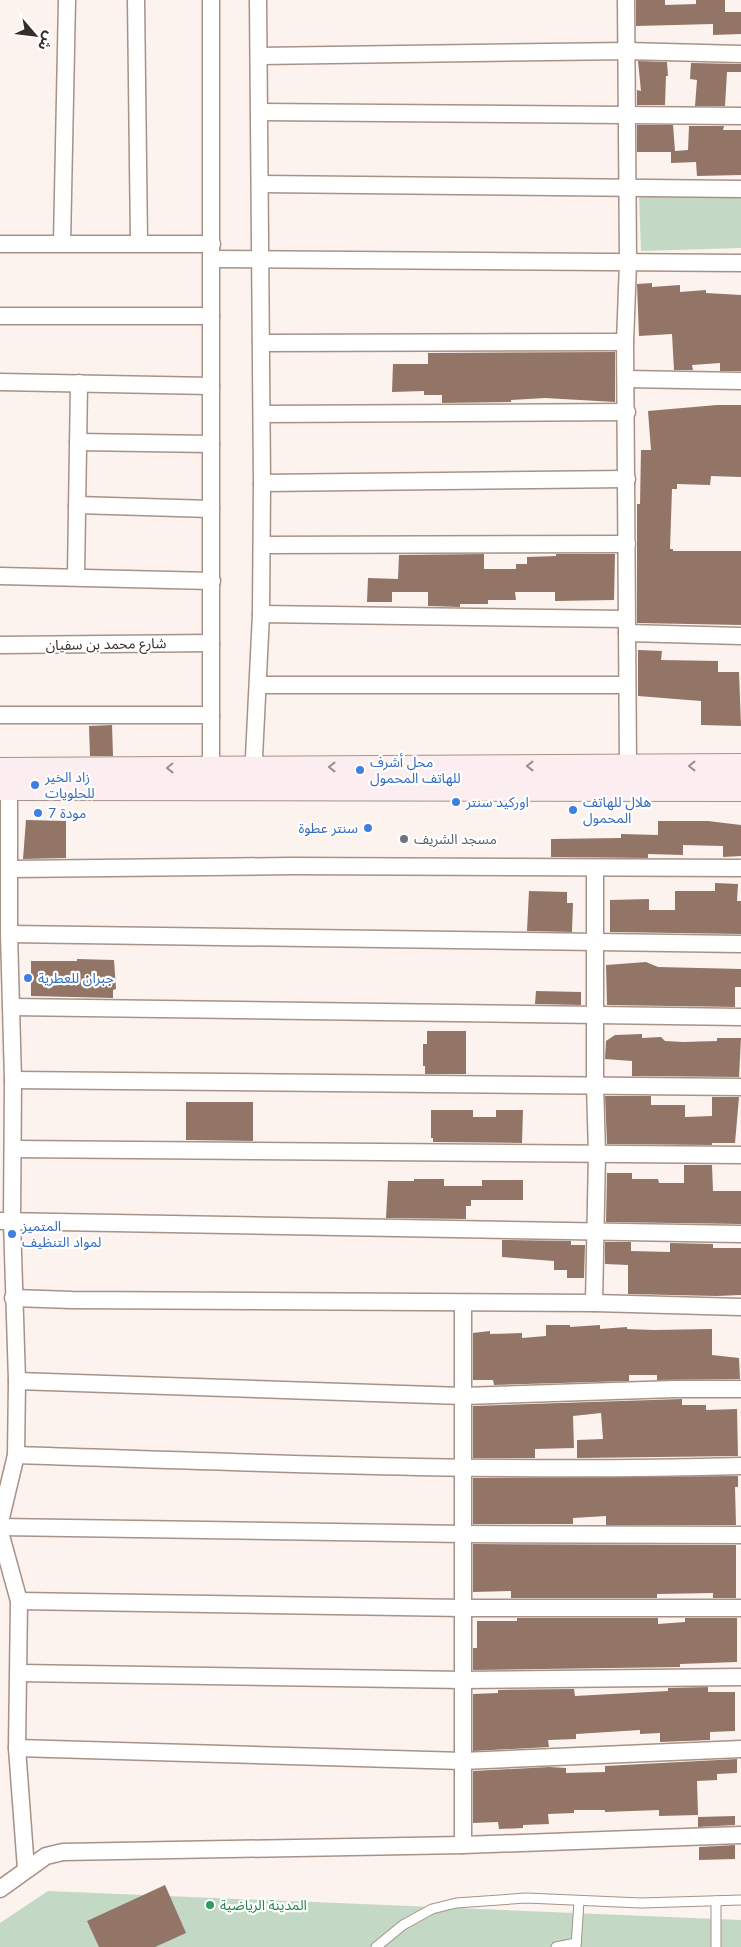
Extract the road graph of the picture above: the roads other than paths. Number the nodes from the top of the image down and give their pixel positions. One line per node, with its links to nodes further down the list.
1 (68, 0): 15 (street)
2 (136, 0): 17 (street)
3 (211, 0): 18 (street)
4 (258, 0): 8 (street)
5 (626, 0): 6 (street)
6 (627, 51): 7 (street); 8 (street); 10 (street)
7 (741, 54)
8 (259, 56): 9 (street)
9 (260, 112): 10 (street); 12 (street)
10 (628, 115): 11 (street); 13 (street)
11 (741, 116)
12 (261, 184): 13 (street); 19 (street)
13 (627, 189): 14 (street); 20 (street)
14 (741, 189)
15 (62, 243): 16 (street); 17 (street)
16 (0, 244)
17 (139, 244): 18 (street)
18 (212, 251): 19 (street); 23 (street)
19 (261, 260): 20 (street); 25 (street)
20 (628, 263): 21 (street); 24 (street)
21 (741, 263)
22 (0, 316): 23 (street)
23 (211, 316): 30 (street)
24 (625, 342): 25 (street); 26 (street)
25 (261, 343): 32 (street)
26 (626, 379): 27 (street); 31 (street)
27 (741, 381)
28 (0, 382): 29 (street)
29 (79, 383): 30 (street); 33 (street)
30 (211, 386): 34 (street)
31 (627, 412): 32 (street); 35 (street)
32 (262, 414): 36 (street)
33 (78, 442): 34 (street); 37 (street)
34 (211, 444): 38 (street)
35 (627, 479): 36 (street); 40 (street)
36 (262, 483): 39 (street)
37 (77, 505): 38 (street); 42 (street)
38 (212, 509): 43 (street)
39 (262, 544): 40 (street); 44 (street)
40 (627, 544): 45 (street)
41 (0, 576): 42 (street)
42 (76, 576): 43 (street)
43 (212, 581): 47 (street)
44 (261, 614): 45 (street); 49 (street)
45 (626, 626): 46 (street); 50 (street)
46 (741, 636)
47 (211, 643): 48 (street, شارع محمد بن سفيان); 52 (street)
48 (0, 645)
49 (258, 685): 50 (street); 56 (street)
50 (627, 685): 53 (street)
51 (0, 715): 52 (street)
52 (211, 715): 55 (street)
53 (628, 766): 54 (street, one-way to 53); 56 (street, one-way to 56)
54 (741, 766)
55 (211, 778): 56 (street); 57 (street)
56 (253, 778): 58 (street)
57 (3, 782): 60 (street)
58 (741, 789)
59 (741, 868): 61 (street)
60 (11, 869): 61 (street); 62 (street)
61 (595, 869): 63 (street)
62 (9, 934): 63 (street); 65 (street)
63 (595, 943): 64 (street); 66 (street)
64 (741, 944)
65 (12, 1007): 66 (street); 68 (street)
66 (594, 1014): 67 (street); 69 (street)
67 (741, 1017)
68 (13, 1080): 69 (street); 71 (street)
69 (595, 1084): 70 (street); 73 (street)
70 (741, 1087)
71 (6, 1100): 72 (street)
72 (13, 1149): 73 (street); 75 (street)
73 (597, 1154): 74 (street); 76 (street)
74 (741, 1155)
75 (6, 1221): 76 (street); 78 (street)
76 (594, 1232): 77 (street); 80 (street)
77 (741, 1234)
78 (13, 1298): 79 (street); 82 (street)
79 (463, 1303): 80 (street); 84 (street)
80 (594, 1304): 81 (street)
81 (741, 1307)
82 (17, 1381): 84 (street); 85 (street)
83 (741, 1389): 84 (street)
84 (463, 1396): 87 (street)
85 (16, 1455): 87 (street); 88 (street)
86 (741, 1466): 87 (street)
87 (463, 1469): 91 (street)
88 (0, 1522)
89 (0, 1527): 91 (street)
90 (0, 1532): 93 (street)
91 (464, 1534): 92 (street); 94 (street)
92 (741, 1535)
93 (19, 1601): 94 (street); 96 (street)
94 (463, 1608): 95 (street); 98 (street)
95 (741, 1608)
96 (19, 1673): 98 (street); 99 (street)
97 (741, 1677): 98 (street)
98 (463, 1680): 101 (street)
99 (17, 1748): 101 (street); 104 (street)
100 (741, 1748): 101 (street)
101 (463, 1761): 103 (street)
102 (741, 1835): 103 (street)
103 (463, 1845): 104 (street)
104 (26, 1869): 105 (street)
105 (0, 1889)
106 (741, 1900): 108 (lane)
107 (578, 1901): 108 (lane); 109 (lane); 110 (lane)
108 (716, 1901): 112 (lane)
109 (576, 1945): 111 (lane)
110 (376, 1947)
111 (556, 1947)
112 (716, 1947)

